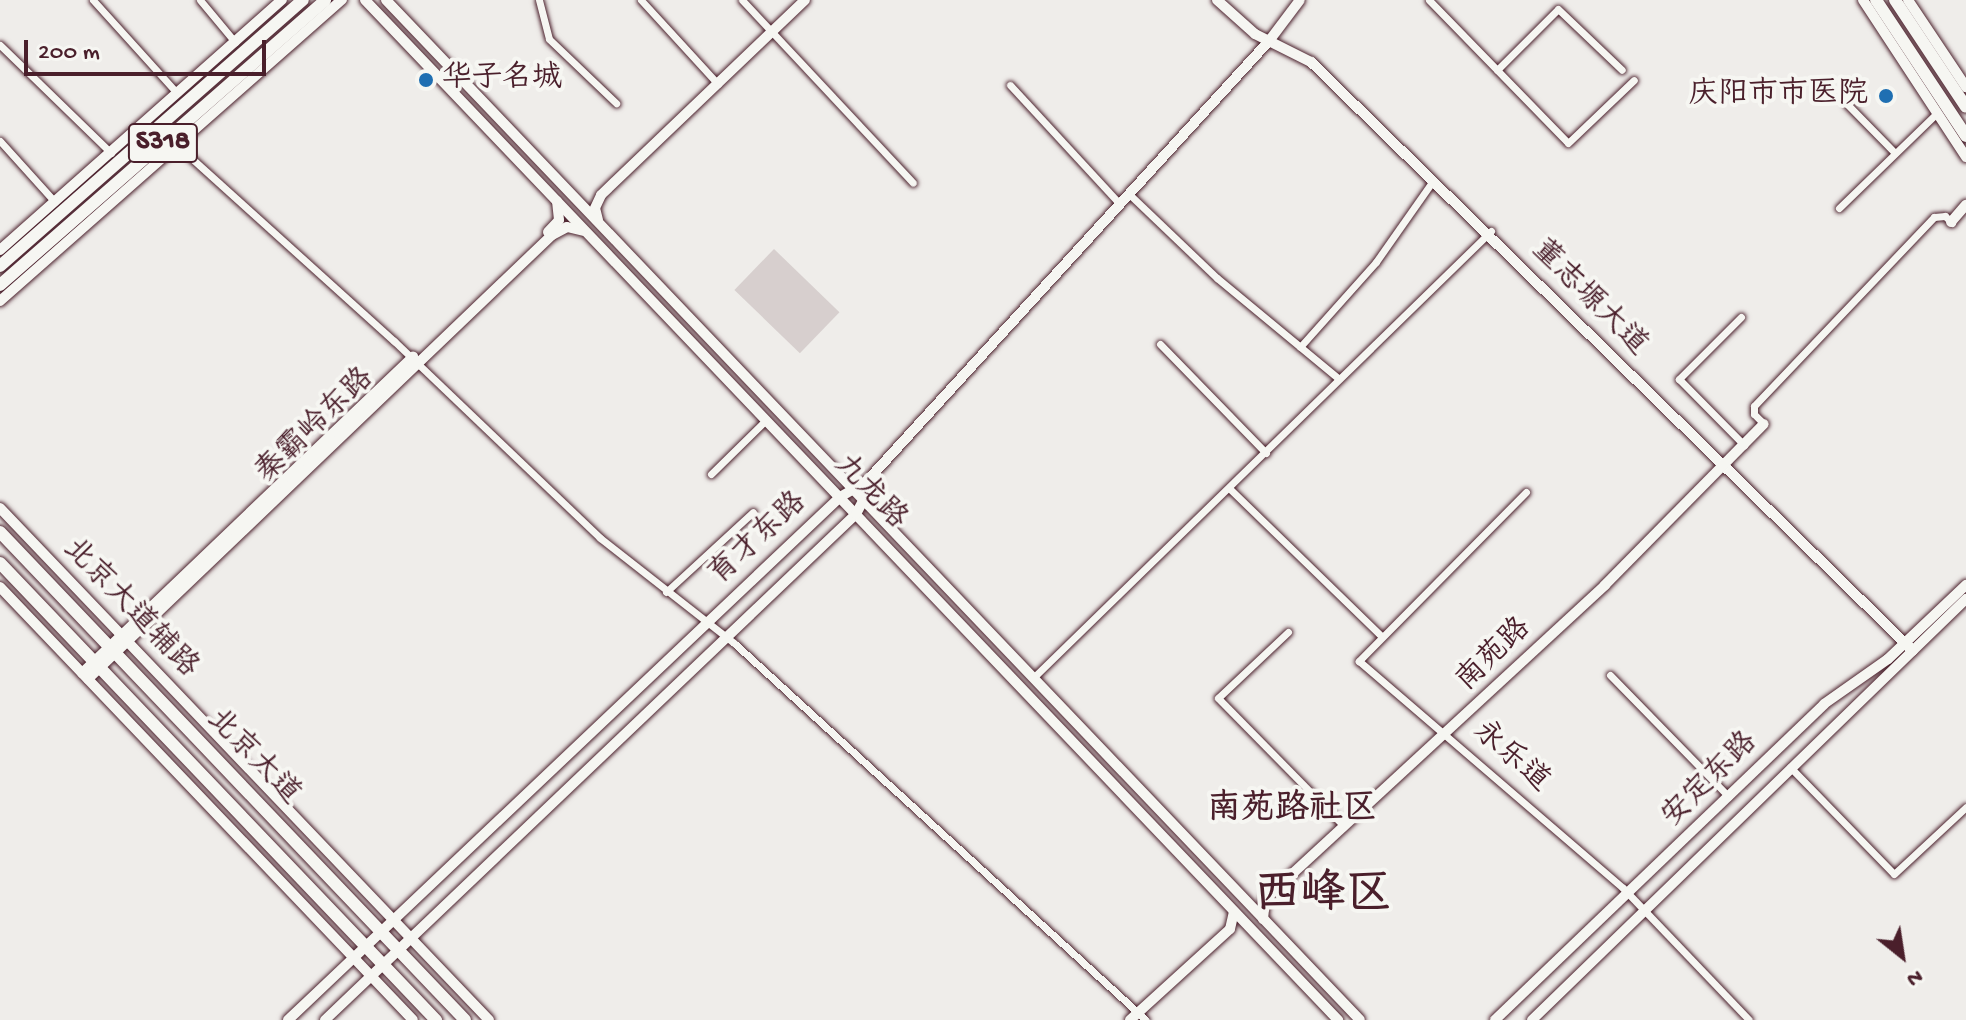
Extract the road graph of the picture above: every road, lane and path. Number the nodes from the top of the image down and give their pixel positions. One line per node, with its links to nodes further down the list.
1 (93, 0): 32 (street)
2 (200, 0): 24 (street)
3 (282, 0): 24 (main road)
4 (303, 0): 57 (main road, S318)
5 (325, 0): 58 (main road, S318)
6 (342, 0): 39 (main road)
7 (365, 0): 47 (main road, 九龙路)
8 (386, 0): 45 (main road, 九龙路)
9 (539, 0): 33 (street)
10 (641, 0): 29 (street)
11 (742, 0): 22 (street)
12 (802, 0): 22 (main road)
13 (1217, 0): 23 (main road, 董志塬大道)
14 (1224, 0): 23 (main road, 董志塬大道)
15 (1300, 0): 23 (main road, 育才东路)
16 (1306, 0): 23 (main road, 育才东路)
17 (1429, 0): 26 (street)
18 (1863, 0): 36 (main road)
19 (1876, 0): 37 (main road)
20 (1895, 0): 35 (main road)
21 (1908, 0): 31 (main road)
22 (771, 31): 29 (main road); 43 (street)
23 (1272, 40): 46 (main road, 育才东路); 49 (main road, 育才东路); 55 (main road, 董志塬大道)
24 (235, 42): 32 (main road)
25 (0, 45): 41 (street)
26 (1497, 70): 27 (street); 28 (street)
27 (1622, 70)
28 (1634, 80)
29 (717, 83): 45 (main road); 52 (main road)
30 (1010, 85): 49 (street)
31 (1966, 87)
32 (177, 93): 41 (main road)
33 (616, 103)
34 (1847, 104): 40 (street)
35 (1966, 107)
36 (1937, 113): 40 (street); 42 (main road)
37 (1966, 136)
38 (0, 141): 48 (street)
39 (178, 146): 59 (main road); 63 (street)
40 (1893, 151): 50 (street)
41 (111, 153): 48 (main road)
42 (1966, 157)
43 (913, 183)
44 (1430, 185): 62 (street)
45 (570, 192): 52 (main road, 九龙路)
46 (1130, 195): 62 (street); 75 (main road, 育才东路)
47 (557, 201): 54 (main road, 九龙路); 63 (main road, 秦霸岭东路)
48 (55, 202): 56 (main road)
49 (1118, 202): 71 (main road, 育才东路)
50 (1839, 208)
51 (1966, 208): 53 (main road)
52 (598, 222): 71 (main road, 九龙路)
53 (1952, 223): 66 (street)
54 (586, 231): 63 (main road, 秦霸岭东路); 65 (main road, 九龙路)
55 (1490, 233): 64 (street); 69 (main road, 董志塬大道)
56 (0, 250)
57 (0, 266)
58 (0, 285)
59 (0, 301)
60 (1741, 317): 67 (street)
61 (1160, 344): 68 (street)
62 (1300, 347): 64 (street)
63 (414, 360): 83 (street); 89 (main road, 秦霸岭东路)
64 (1339, 379): 68 (street)
65 (766, 420): 70 (street); 74 (main road, 九龙路)
66 (1763, 423): 67 (main road, 南苑路)
67 (1743, 443): 69 (main road, 南苑路)
68 (1266, 453): 72 (street)
69 (1724, 463): 90 (main road, 董志塬大道); 96 (main road, 南苑路)
70 (711, 474)
71 (853, 489): 74 (main road, 育才东路); 75 (main road, 九龙路)
72 (1230, 489): 87 (street); 95 (street)
73 (1526, 492): 87 (street)
74 (840, 497): 78 (main road, 九龙路); 85 (main road, 育才东路)
75 (865, 501): 78 (main road, 育才东路); 95 (main road, 九龙路)
76 (0, 508): 89 (main road, 北京大道辅路)
77 (753, 512): 83 (street)
78 (856, 514): 88 (main road, 育才东路); 103 (main road, 九龙路)
79 (0, 532): 91 (main road, 北京大道)
80 (0, 563): 92 (main road, 北京大道)
81 (1966, 585): 90 (main road, 安定东路)
82 (0, 587): 94 (main road)
83 (666, 592): 85 (street)
84 (1966, 599): 90 (main road, 安定东路)
85 (706, 623): 88 (street); 106 (main road, 育才东路)
86 (1288, 632): 100 (street)
87 (1381, 636): 96 (street, 永乐道)
88 (726, 637): 109 (main road, 育才东路); 115 (street)
89 (125, 638): 91 (main road, 秦霸岭东路); 106 (main road, 北京大道辅路)
90 (1910, 646): 97 (main road, 安定东路); 98 (main road, 安定东路)
91 (112, 650): 92 (main road, 秦霸岭东路); 108 (main road, 北京大道)
92 (97, 665): 94 (main road, 秦霸岭东路); 110 (main road, 北京大道)
93 (1610, 675): 98 (street)
94 (85, 676): 112 (main road)
95 (1033, 678): 102 (main road, 九龙路)
96 (1446, 734): 100 (main road, 南苑路); 101 (street, 永乐道)
97 (1790, 767): 99 (street); 104 (main road, 安定东路)
98 (1729, 797): 101 (main road, 安定东路)
99 (1966, 807)
100 (1343, 825): 102 (main road, 南苑路); 105 (main road, 南苑路)
101 (1629, 895): 104 (street, 永乐道); 124 (main road, 安定东路)
102 (1245, 900): 105 (main road, 九龙路)
103 (1233, 910): 107 (main road, 九龙路); 115 (main road)
104 (1647, 914): 125 (main road, 安定东路); 126 (street, 永乐道)
105 (1263, 919): 123 (main road, 九龙路)
106 (394, 921): 108 (main road, 育才东路); 109 (main road, 北京大道辅路)
107 (1252, 929): 115 (main road); 122 (main road, 九龙路)
108 (382, 932): 110 (main road, 育才东路); 111 (main road, 北京大道)
109 (411, 939): 111 (main road, 育才东路); 121 (main road, 北京大道辅路)
110 (366, 946): 112 (main road, 育才东路); 113 (main road, 北京大道)
111 (399, 951): 113 (main road, 育才东路); 120 (main road, 北京大道)
112 (353, 958): 114 (main road); 116 (main road, 育才东路)
113 (384, 965): 114 (main road, 育才东路); 119 (main road, 北京大道)
114 (371, 977): 117 (main road, 育才东路); 118 (main road)
115 (1138, 1018)
116 (288, 1020)
117 (325, 1020)
118 (413, 1020)
119 (436, 1020)
120 (465, 1020)
121 (489, 1020)
122 (1338, 1020)
123 (1360, 1020)
124 (1495, 1020)
125 (1532, 1020)
126 (1749, 1020)

